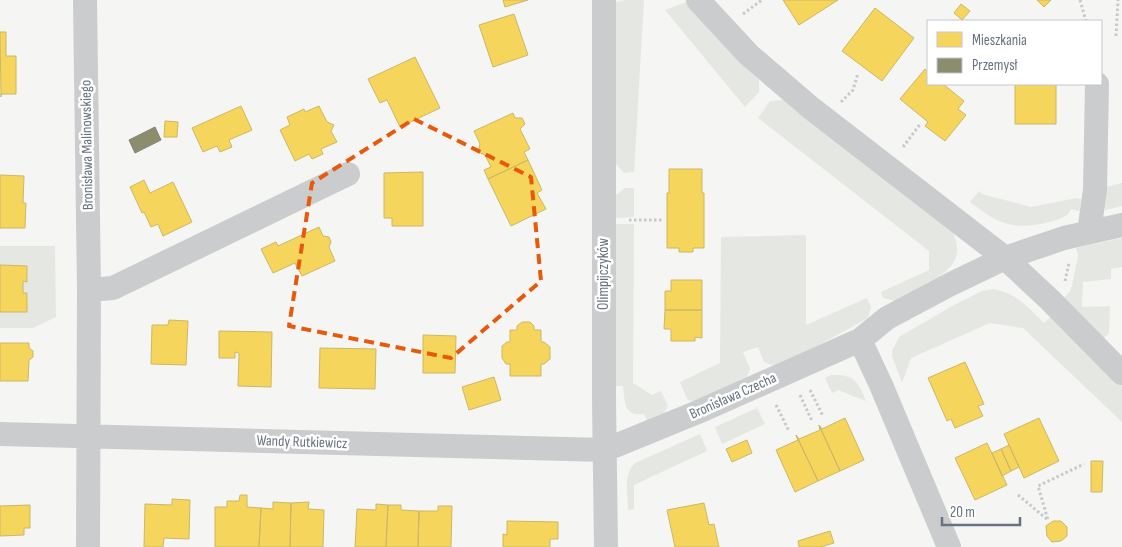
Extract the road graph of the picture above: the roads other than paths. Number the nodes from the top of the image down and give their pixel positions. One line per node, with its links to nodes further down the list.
1 (85, 0): 9 (street, Bronisława Malinowskiego)
2 (604, 0): 14 (street, Olimpijczyków)
3 (698, 0): 8 (street)
4 (1097, 85): 7 (street)
5 (348, 174): 9 (street)
6 (1122, 225): 7 (street, Bronisława Czecha)
7 (1089, 232): 8 (street, Bronisława Czecha)
8 (1005, 258): 10 (street, Bronisława Czecha); 11 (street)
9 (89, 290): 13 (street, Bronisława Malinowskiego)
10 (860, 340): 14 (street, Bronisława Czecha); 17 (street)
11 (1122, 374)
12 (0, 434): 13 (street, Wandy Rutkiewicz)
13 (89, 436): 14 (street, Wandy Rutkiewicz); 15 (street, Bronisława Malinowskiego)
14 (605, 450): 16 (street, Olimpijczyków)
15 (88, 547)
16 (606, 547)
17 (949, 547)

